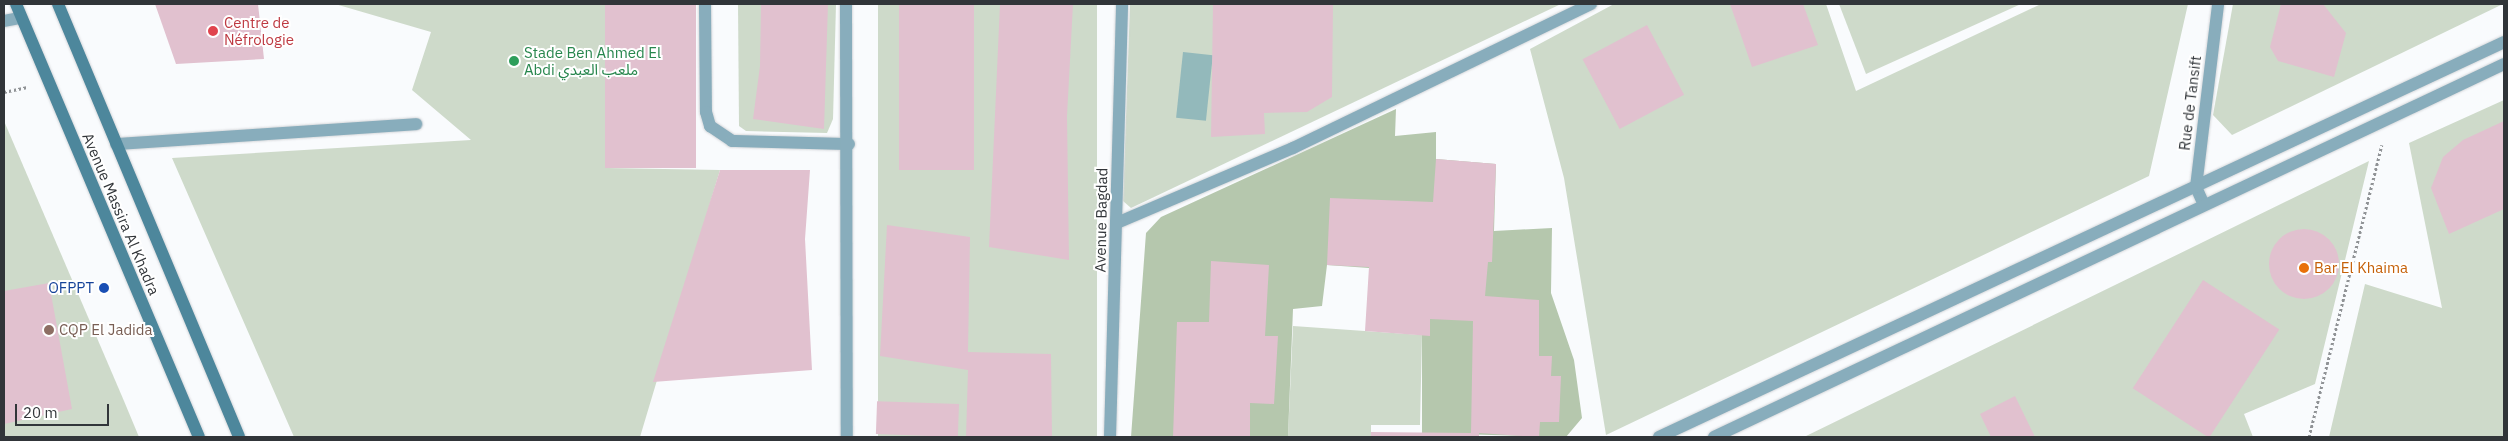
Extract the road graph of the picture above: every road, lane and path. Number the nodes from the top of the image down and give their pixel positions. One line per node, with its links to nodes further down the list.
1 (16, 4): 8 (street, Avenue Massira Al Khadra)
2 (58, 4): 14 (street, Avenue Massira Al Khadra)
3 (705, 4): 15 (street)
4 (846, 4): 15 (street)
5 (1122, 4): 18 (street, Avenue Bagdad)
6 (1592, 4): 18 (street)
7 (2218, 4): 16 (street, Rue de Tansift)
8 (19, 18): 9 (street); 19 (street, Avenue Massira Al Khadra)
9 (4, 21)
10 (2504, 42): 16 (street)
11 (2504, 64): 12 (street)
12 (2389, 118): 17 (street); 25 (path)
13 (416, 124): 14 (street)
14 (116, 144): 20 (street, Avenue Massira Al Khadra)
15 (849, 144): 21 (street)
16 (2196, 187): 17 (street); 23 (street)
17 (2204, 205): 24 (street)
18 (1117, 224): 22 (street, Avenue Bagdad)
19 (199, 437)
20 (239, 437)
21 (847, 437)
22 (1110, 437)
23 (1659, 437)
24 (1714, 437)
25 (2309, 437)

